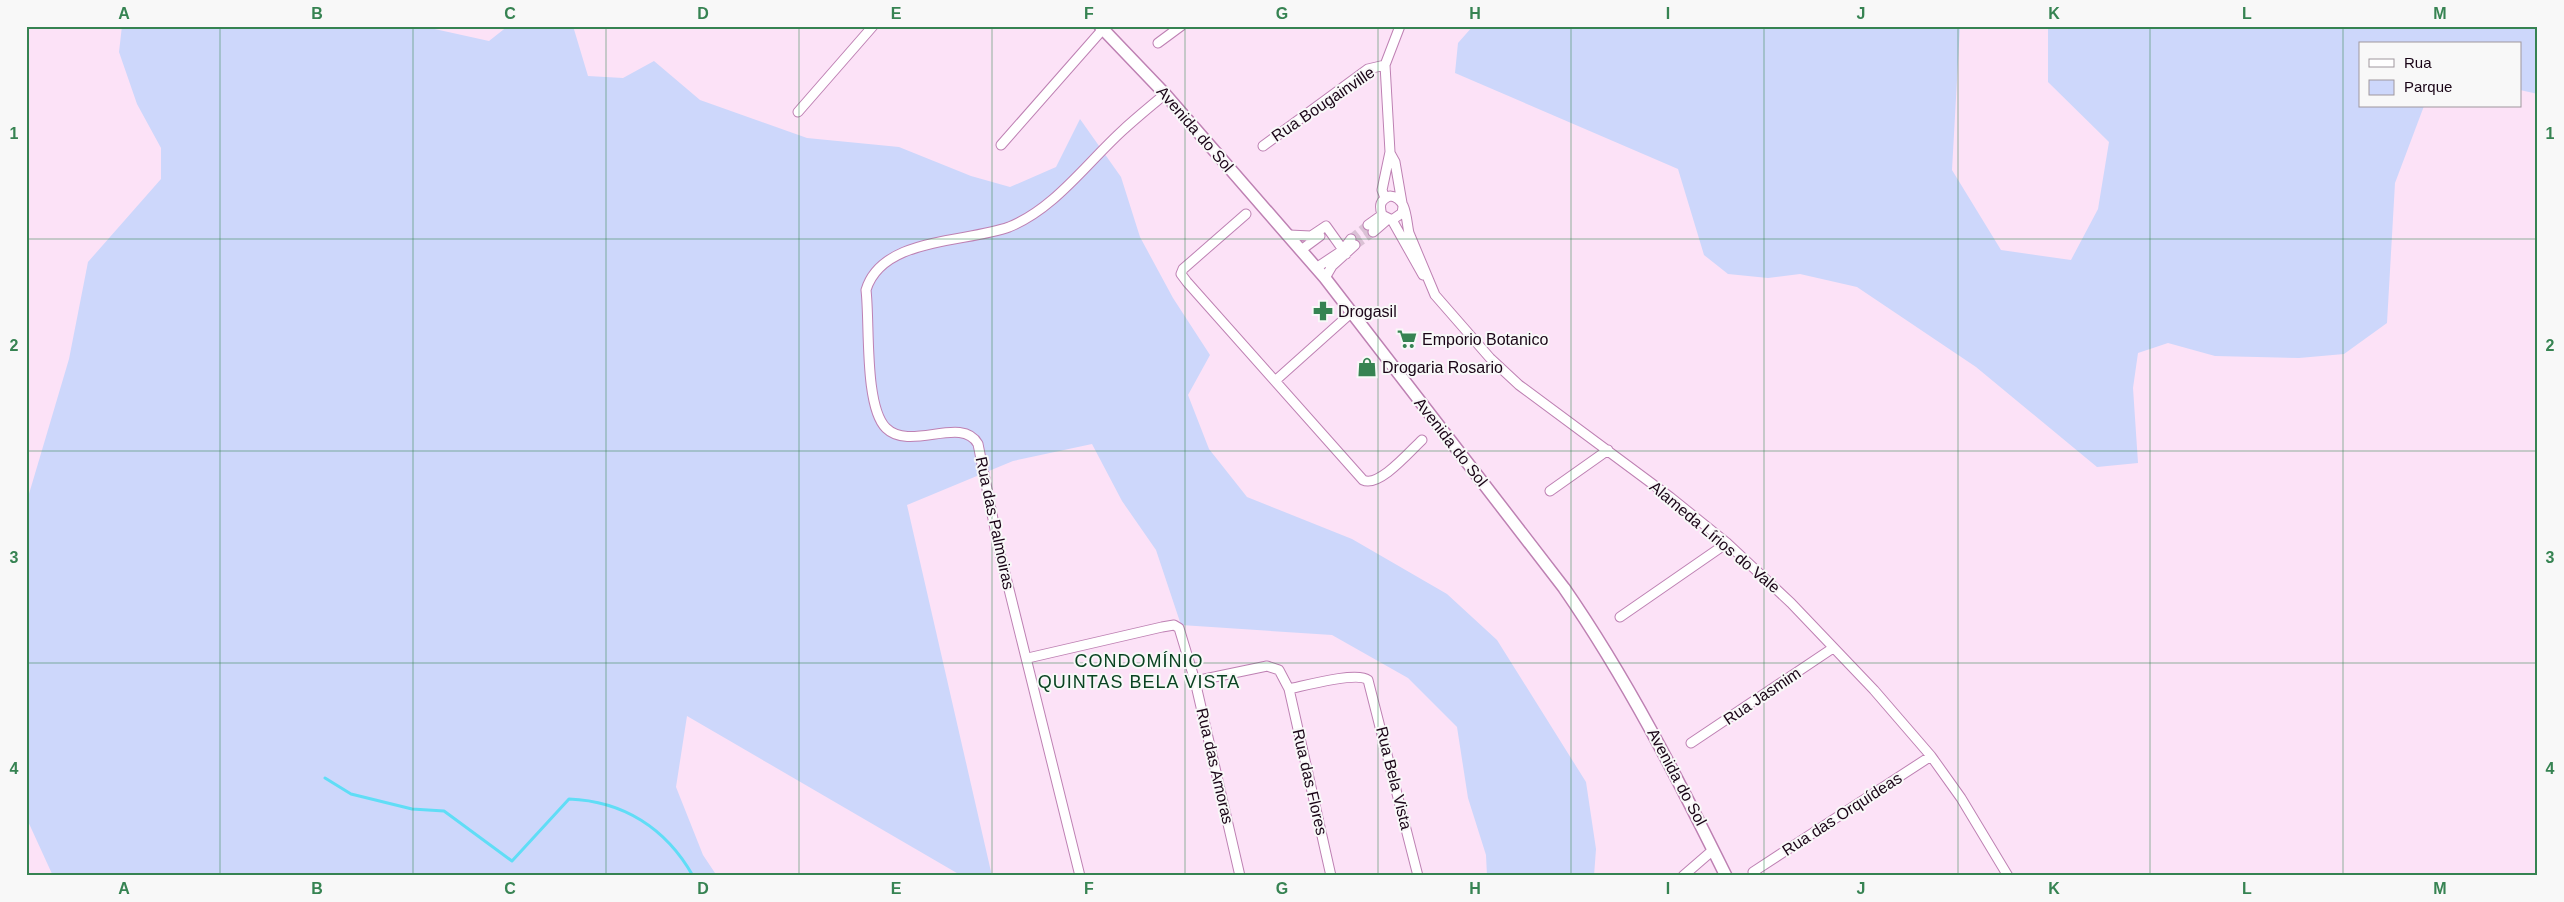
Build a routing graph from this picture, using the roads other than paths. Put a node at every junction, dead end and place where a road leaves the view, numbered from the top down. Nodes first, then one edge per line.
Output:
1 (873, 26) edge
2 (1181, 26) edge
3 (1400, 26) edge
4 (1101, 27) edge
5 (1158, 43) dead end
6 (1385, 66) junction
7 (1165, 94) junction
8 (798, 112) dead end
9 (1001, 145) dead end
10 (1263, 146) dead end
11 (1390, 152) junction
12 (1385, 198) junction
13 (1403, 205) junction
14 (1246, 214) dead end
15 (1387, 218) junction
16 (1327, 228) junction
17 (1370, 228) tunnel mouth
18 (1288, 236) junction
19 (1353, 242) tunnel mouth
20 (1301, 250) junction
21 (1344, 252) junction
22 (1316, 268) junction
23 (1325, 278) junction
24 (1427, 278) junction
25 (1351, 313) junction
26 (1274, 381) junction
27 (1422, 440) dead end
28 (1608, 450) junction
29 (1550, 491) dead end
30 (1727, 543) junction
31 (1620, 617) dead end
32 (1833, 648) junction
33 (1028, 658) junction
34 (1195, 681) junction
35 (1289, 689) junction
36 (1691, 743) dead end
37 (1931, 756) junction
38 (1714, 850) junction
39 (1753, 872) dead end
40 (1080, 876) edge
41 (1240, 876) edge
42 (1331, 876) edge
43 (1418, 876) edge
44 (1684, 876) edge
45 (1726, 876) edge
46 (2008, 876) edge

1 - 8 street
2 - 5 street
3 - 6 street
4 - 7 street, Avenida do Sol
4 - 9 street
6 - 10 street, Rua Bougainville
6 - 11 street
7 - 18 street, Avenida do Sol
7 - 33 street, Rua das Palmoiras
11 - 12 street
11 - 13 street, Alameda Lírios do Vale
12 - 13 street
12 - 15 street
13 - 15 street
13 - 24 street, Alameda Lírios do Vale
14 - 26 street
15 - 17 street
15 - 24 street, Alameda Lírios do Vale
16 - 18 street
16 - 20 street
16 - 21 street
18 - 20 street, Avenida do Sol
19 - 21 street
20 - 22 street, Avenida do Sol
21 - 22 street
21 - 23 street
22 - 23 street, Avenida do Sol
23 - 25 street, Avenida do Sol
24 - 28 street, Alameda Lírios do Vale
25 - 26 street
25 - 38 street, Avenida do Sol
26 - 27 street
28 - 29 street
28 - 30 street, Alameda Lírios do Vale
30 - 31 street
30 - 32 street, Alameda Lírios do Vale
32 - 36 street, Rua Jasmim
32 - 37 street, Alameda Lírios do Vale
33 - 34 street, Rua das Amoras
33 - 40 street, Rua das Palmoiras
34 - 35 street
34 - 41 street, Rua das Amoras
35 - 42 street, Rua das Flores
35 - 43 street, Rua Bela Vista
37 - 39 street, Rua das Orquídeas
37 - 46 street, Alameda Lírios do Vale
38 - 44 street
38 - 45 street, Avenida do Sol

